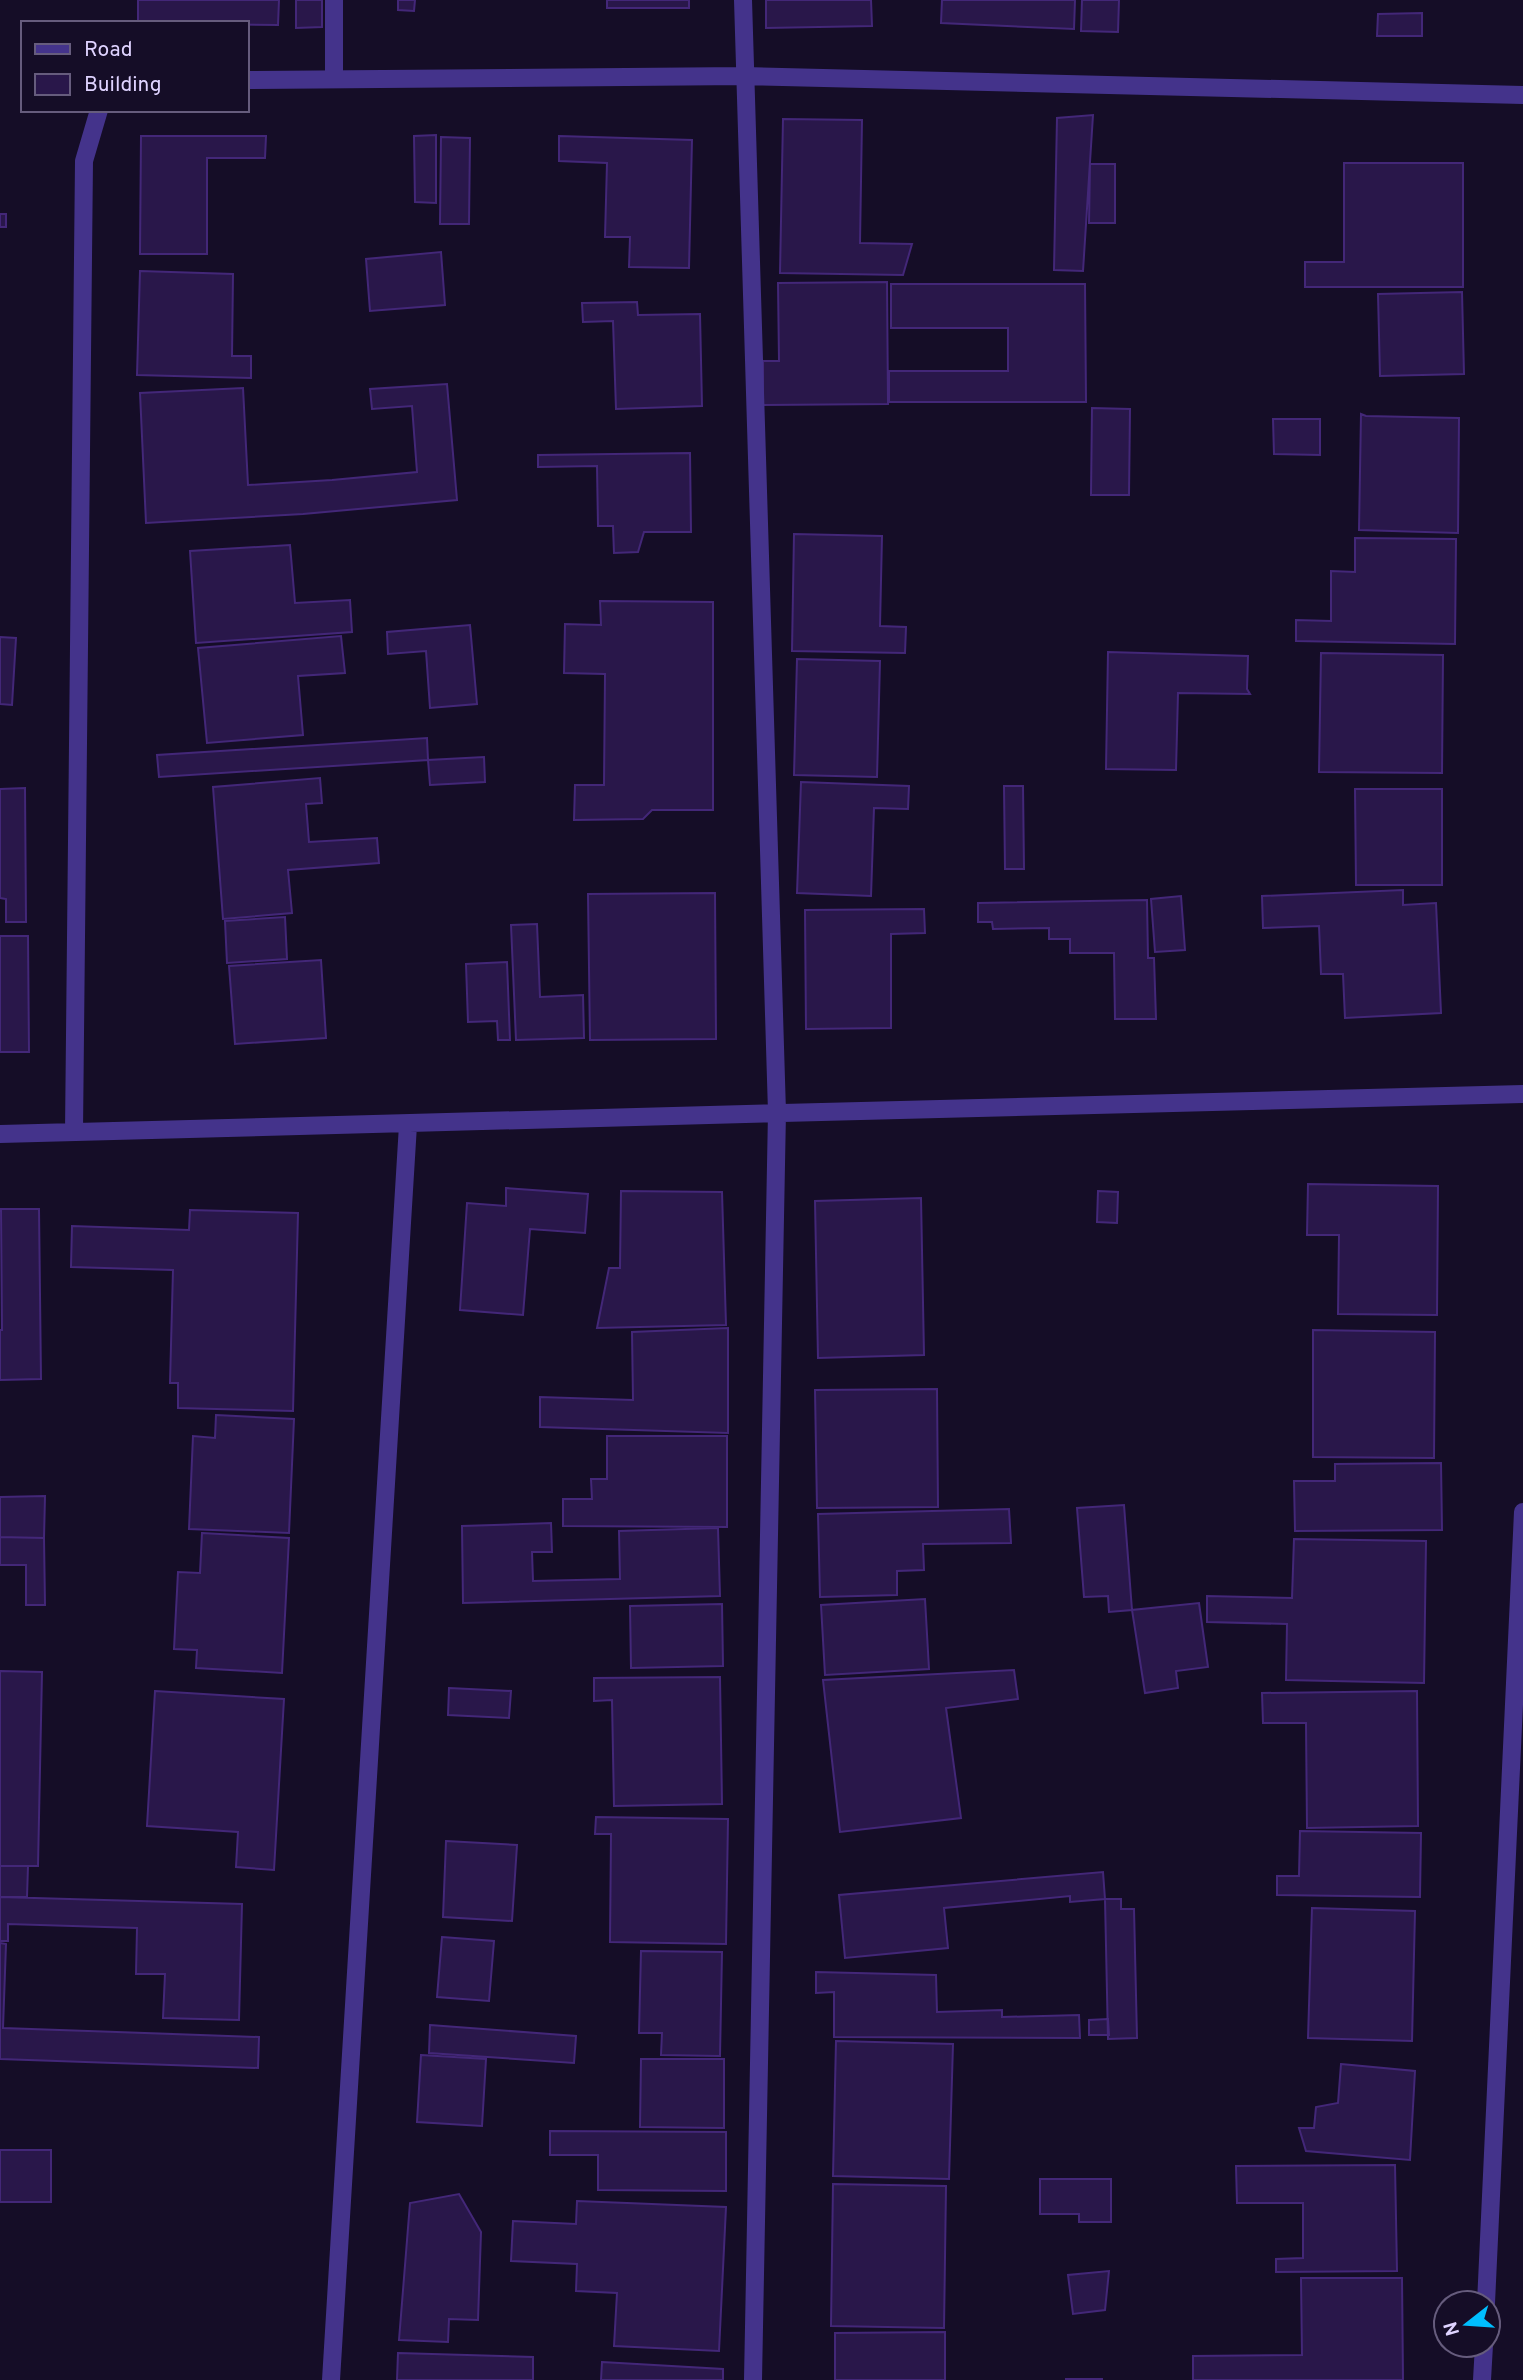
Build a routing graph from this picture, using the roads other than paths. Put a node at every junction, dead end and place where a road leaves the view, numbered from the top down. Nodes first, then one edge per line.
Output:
1 (334, 0) edge
2 (743, 0) edge
3 (744, 76) junction
4 (334, 78) junction
5 (248, 80) edge
6 (1523, 95) edge
7 (98, 112) edge
8 (1523, 1094) edge
9 (777, 1112) junction
10 (408, 1125) junction
11 (74, 1132) junction
12 (0, 1134) edge
13 (1523, 1512) edge
14 (1487, 2289) edge
15 (1483, 2359) edge
16 (331, 2380) edge
17 (753, 2380) edge
18 (1482, 2380) edge

1 - 4 street
2 - 3 street
3 - 4 street
3 - 6 street
3 - 9 street
4 - 5 street
7 - 11 street
8 - 9 street
9 - 10 street
9 - 17 street
10 - 11 street
10 - 16 street
11 - 12 street
13 - 14 street
15 - 18 street

